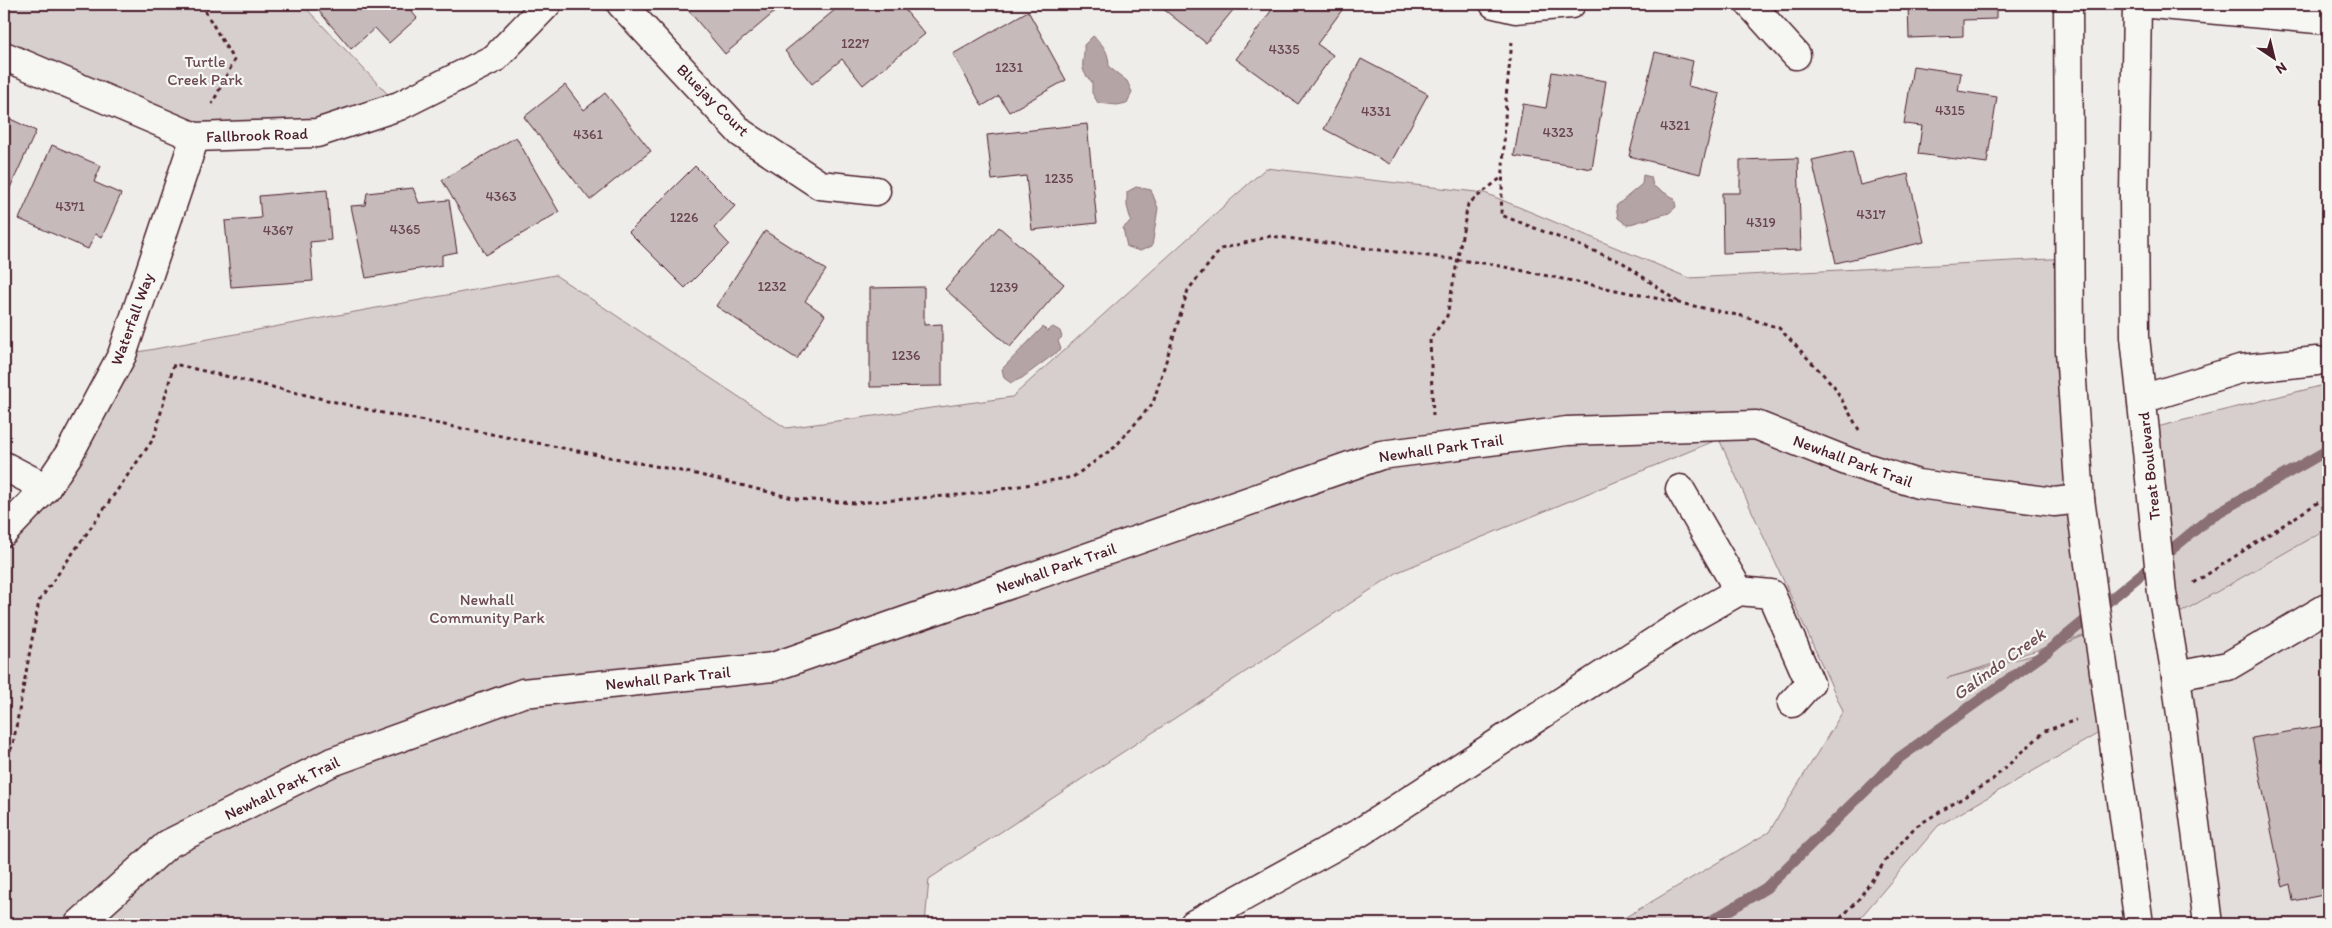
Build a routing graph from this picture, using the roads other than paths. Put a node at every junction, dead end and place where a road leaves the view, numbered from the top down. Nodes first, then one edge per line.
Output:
1 (548, 4) edge
2 (621, 4) edge
3 (1571, 4) edge
4 (1750, 4) edge
5 (2068, 4) edge
6 (2137, 4) edge
7 (2151, 4) edge
8 (1505, 6) edge
9 (2328, 20) edge
10 (1796, 55) dead end
11 (4, 56) edge
12 (194, 137) junction
13 (876, 191) dead end
14 (2317, 362) dead end
15 (2142, 399) junction
16 (4, 466) edge
17 (46, 488) junction
18 (1680, 488) dead end
19 (2080, 499) junction
20 (4, 532) edge
21 (1739, 590) junction
22 (2328, 607) edge
23 (2176, 676) junction
24 (1792, 703) dead end
25 (79, 924) edge
26 (1194, 924) edge
27 (2139, 924) edge
28 (2208, 924) edge

1 - 12 main road, Fallbrook Road
2 - 13 main road, Bluejay Court
3 - 8 main road
4 - 10 main road
5 - 19 main road
6 - 15 main road, Treat Boulevard
7 - 9 main road
11 - 12 main road, Fallbrook Road
12 - 17 main road, Waterfall Way
14 - 15 main road
15 - 23 main road, Treat Boulevard
16 - 17 main road
17 - 20 main road, Waterfall Way
18 - 21 main road
19 - 25 main road, Newhall Park Trail
19 - 27 main road
21 - 24 main road
21 - 26 main road
22 - 23 main road
23 - 28 main road, Treat Boulevard

